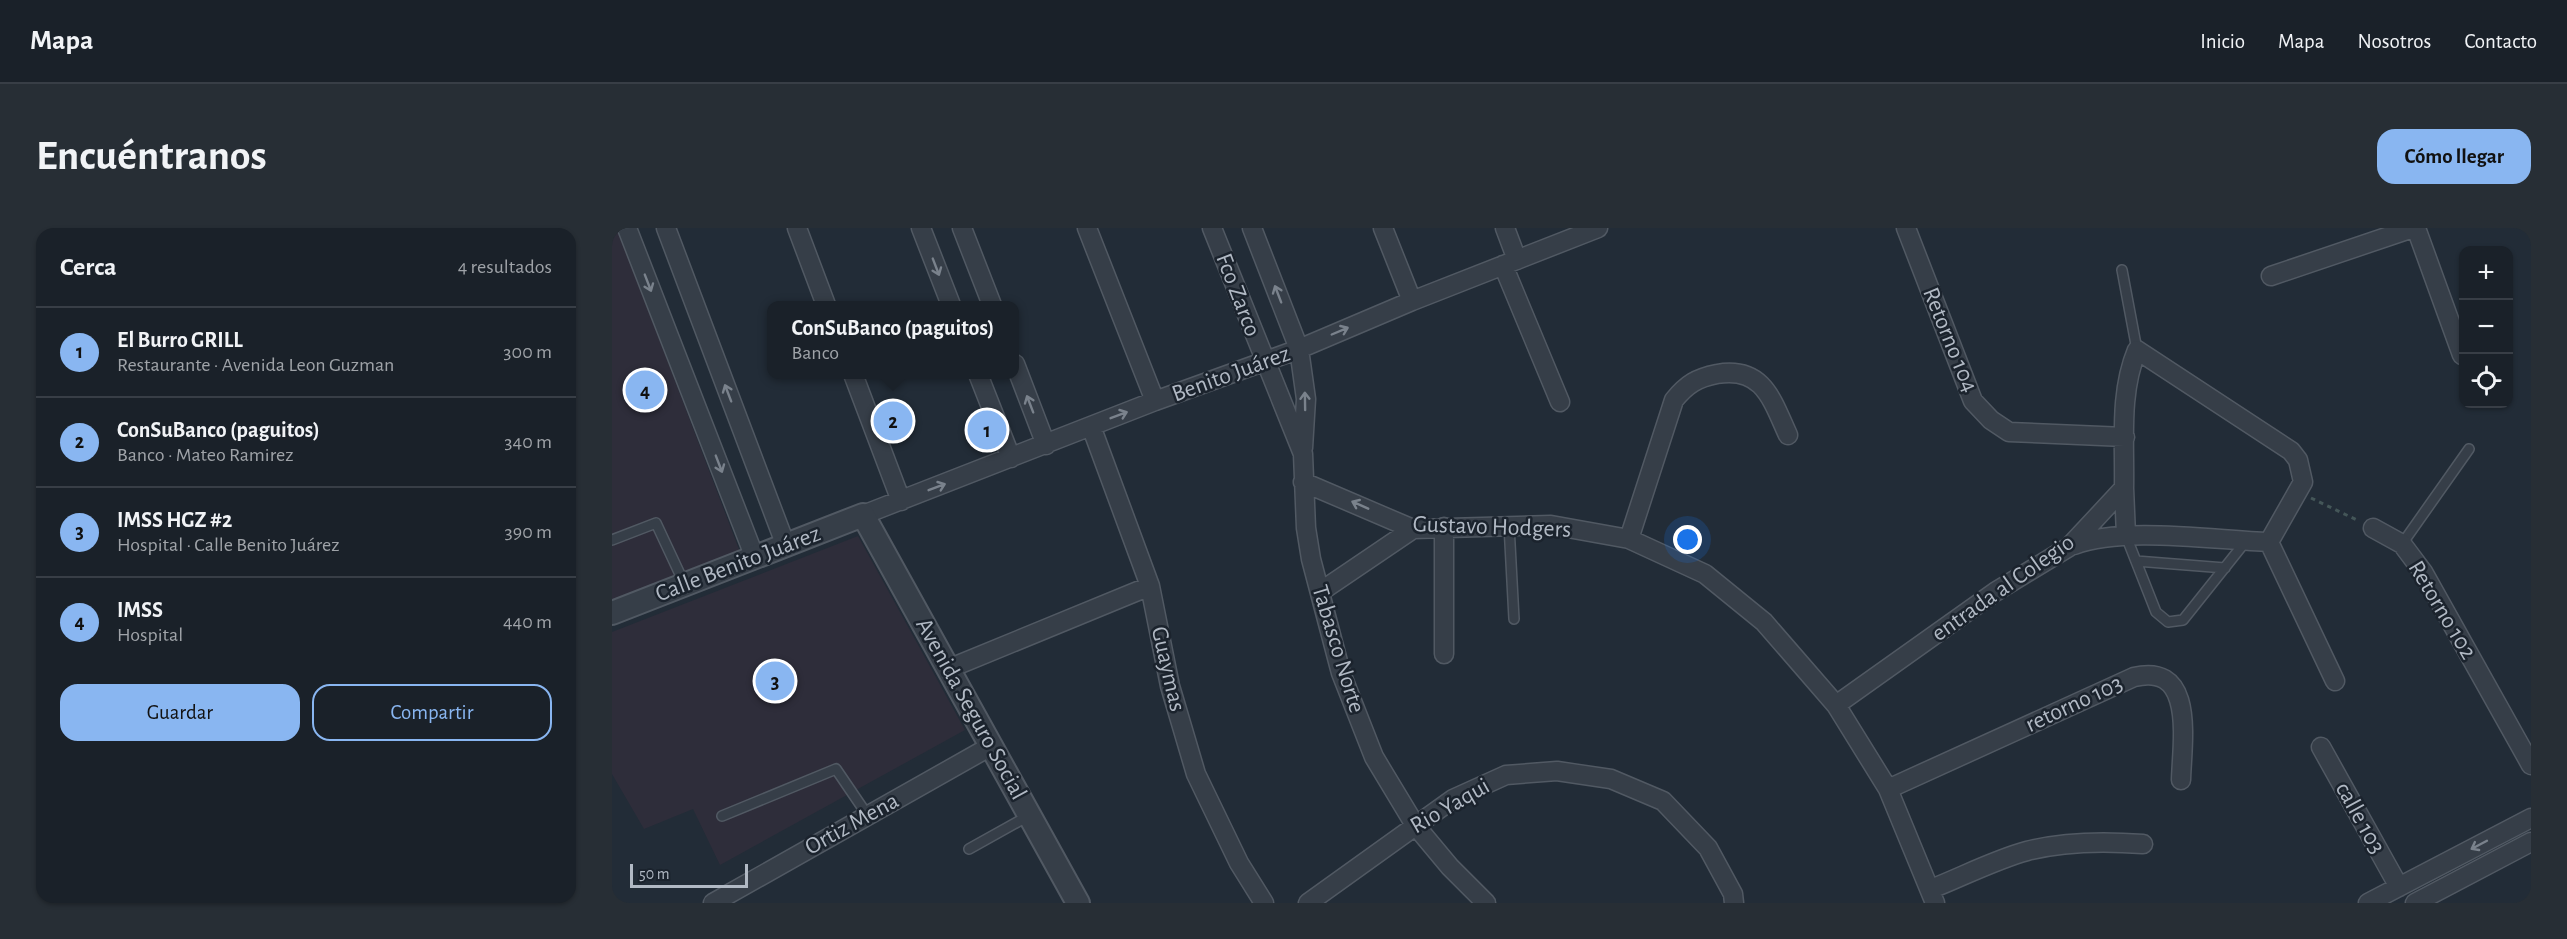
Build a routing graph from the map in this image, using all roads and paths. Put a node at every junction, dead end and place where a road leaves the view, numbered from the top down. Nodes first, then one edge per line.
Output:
1 (627, 228) edge
2 (666, 228) edge
3 (797, 228) edge
4 (921, 228) edge
5 (962, 228) edge
6 (1087, 228) edge
7 (1212, 228) edge
8 (1252, 228) edge
9 (1383, 228) edge
10 (1505, 228) edge
11 (1598, 228) edge
12 (1906, 228) edge
13 (2415, 228) edge
14 (1557, 235) edge
15 (1510, 262) junction
16 (2122, 270) dead end
17 (2271, 276) dead end
18 (824, 301) edge
19 (949, 301) edge
20 (990, 301) edge
21 (1412, 301) junction
22 (1299, 349) junction
23 (2137, 350) junction
24 (2462, 354) edge
25 (1264, 363) junction
26 (1019, 377) edge
27 (855, 379) edge
28 (980, 379) edge
29 (1155, 401) junction
30 (1560, 402) dead end
31 (1091, 426) junction
32 (1788, 435) dead end
33 (2125, 436) junction
34 (1046, 445) junction
35 (2469, 449) dead end
36 (1303, 454) junction
37 (1011, 458) junction
38 (1303, 482) junction
39 (2124, 488) junction
40 (2298, 492) junction
41 (901, 501) junction
42 (863, 515) junction
43 (1509, 525) junction
44 (1444, 527) junction
45 (2373, 528) joint
46 (1413, 529) junction
47 (2126, 535) junction
48 (1629, 539) junction
49 (612, 540) edge
50 (2246, 541) junction
51 (2269, 542) junction
52 (2402, 544) junction
53 (786, 546) junction
54 (2069, 547) junction
55 (755, 558) junction
56 (2136, 561) junction
57 (2225, 568) junction
58 (685, 585) junction
59 (1150, 586) junction
60 (1320, 592) junction
61 (612, 613) edge
62 (1515, 618) dead end
63 (1444, 654) dead end
64 (948, 669) junction
65 (2335, 681) dead end
66 (1836, 705) junction
67 (991, 746) junction
68 (2321, 747) dead end
69 (2531, 765) edge
70 (2181, 780) dead end
71 (1888, 789) junction
72 (722, 816) dead end
73 (868, 816) junction
74 (1030, 816) junction
75 (2531, 818) edge
76 (1415, 825) junction
77 (2531, 842) edge
78 (2143, 844) dead end
79 (969, 849) dead end
80 (2398, 887) junction
81 (1933, 896) edge
82 (2440, 897) edge
83 (1076, 902) edge
84 (713, 903) edge
85 (1264, 903) edge
86 (1308, 903) edge
87 (1486, 903) edge
88 (1734, 903) edge
89 (2368, 903) edge
90 (2415, 903) edge

1 -> 55 street
53 -> 2 street
3 - 18 street
4 -> 19 street
5 - 20 street
6 - 29 street
7 - 25 street, Fco Zarco
22 -> 8 street, Fco Zarco
9 - 21 street
10 - 15 street
11 - 14 street, Benito Juárez
12 - 33 street, Retorno 104
13 - 17 street
13 - 24 street
14 - 15 street, Benito Juárez
15 - 21 street, Benito Juárez
15 - 30 street
16 - 23 lane
22 -> 21 street, Benito Juárez
22 - 25 street, Benito Juárez
36 -> 22 street
23 - 33 street
23 - 40 street
25 - 29 street, Benito Juárez
25 - 36 street, Tabasco Norte
34 -> 26 street
27 - 41 street
28 - 37 street
31 -> 29 street, Benito Juárez
31 - 34 street, Benito Juárez
31 - 59 street, Guaymas
32 - 48 street
33 - 39 street
34 - 37 street, Benito Juárez
35 - 52 lane
36 - 38 street, Tabasco Norte
41 -> 37 street, Benito Juárez
46 -> 38 street, Gustavo Hodgers
38 - 60 street, Tabasco Norte
39 - 47 street
39 - 54 street, entrada al Colegio
40 - 45 path
40 - 51 street
41 - 42 street, Benito Juárez
42 - 53 street, Calle Benito Juárez
42 - 64 street, Avenida Seguro Social
43 - 44 street, Gustavo Hodgers
43 - 48 street, Gustavo Hodgers
43 - 62 lane
44 - 46 street, Gustavo Hodgers
44 - 63 street
45 - 52 street, Retorno 102
46 - 60 street
47 - 50 street
47 - 54 street
47 - 56 lane
48 - 66 street, Gustavo Hodgers
49 - 58 lane
50 - 51 street
50 - 57 lane
51 - 65 street
52 - 69 street, Retorno 102
53 - 55 street, Calle Benito Juárez
54 - 66 street, entrada al Colegio
55 - 58 street, Calle Benito Juárez
56 - 57 lane
56 - 57 lane
58 - 61 street, Calle Benito Juárez
59 - 64 street
59 - 85 street, Guaymas
60 - 76 street, Tabasco Norte
64 - 67 street, Avenida Seguro Social
66 - 71 street, Gustavo Hodgers
67 - 73 street, Ortiz Mena
67 - 74 street, Avenida Seguro Social
68 - 80 street, calle 103
70 - 71 street, retorno 103
71 - 81 street, Gustavo Hodgers
72 - 73 lane
73 - 84 street, Ortiz Mena
74 - 79 lane
74 - 83 street, Avenida Seguro Social
75 -> 80 street
76 - 86 street, Rio Yaqui
76 - 87 street, Tabasco Norte
76 - 88 street, Rio Yaqui
77 - 82 street
78 - 81 street
80 - 89 street
82 - 90 street

